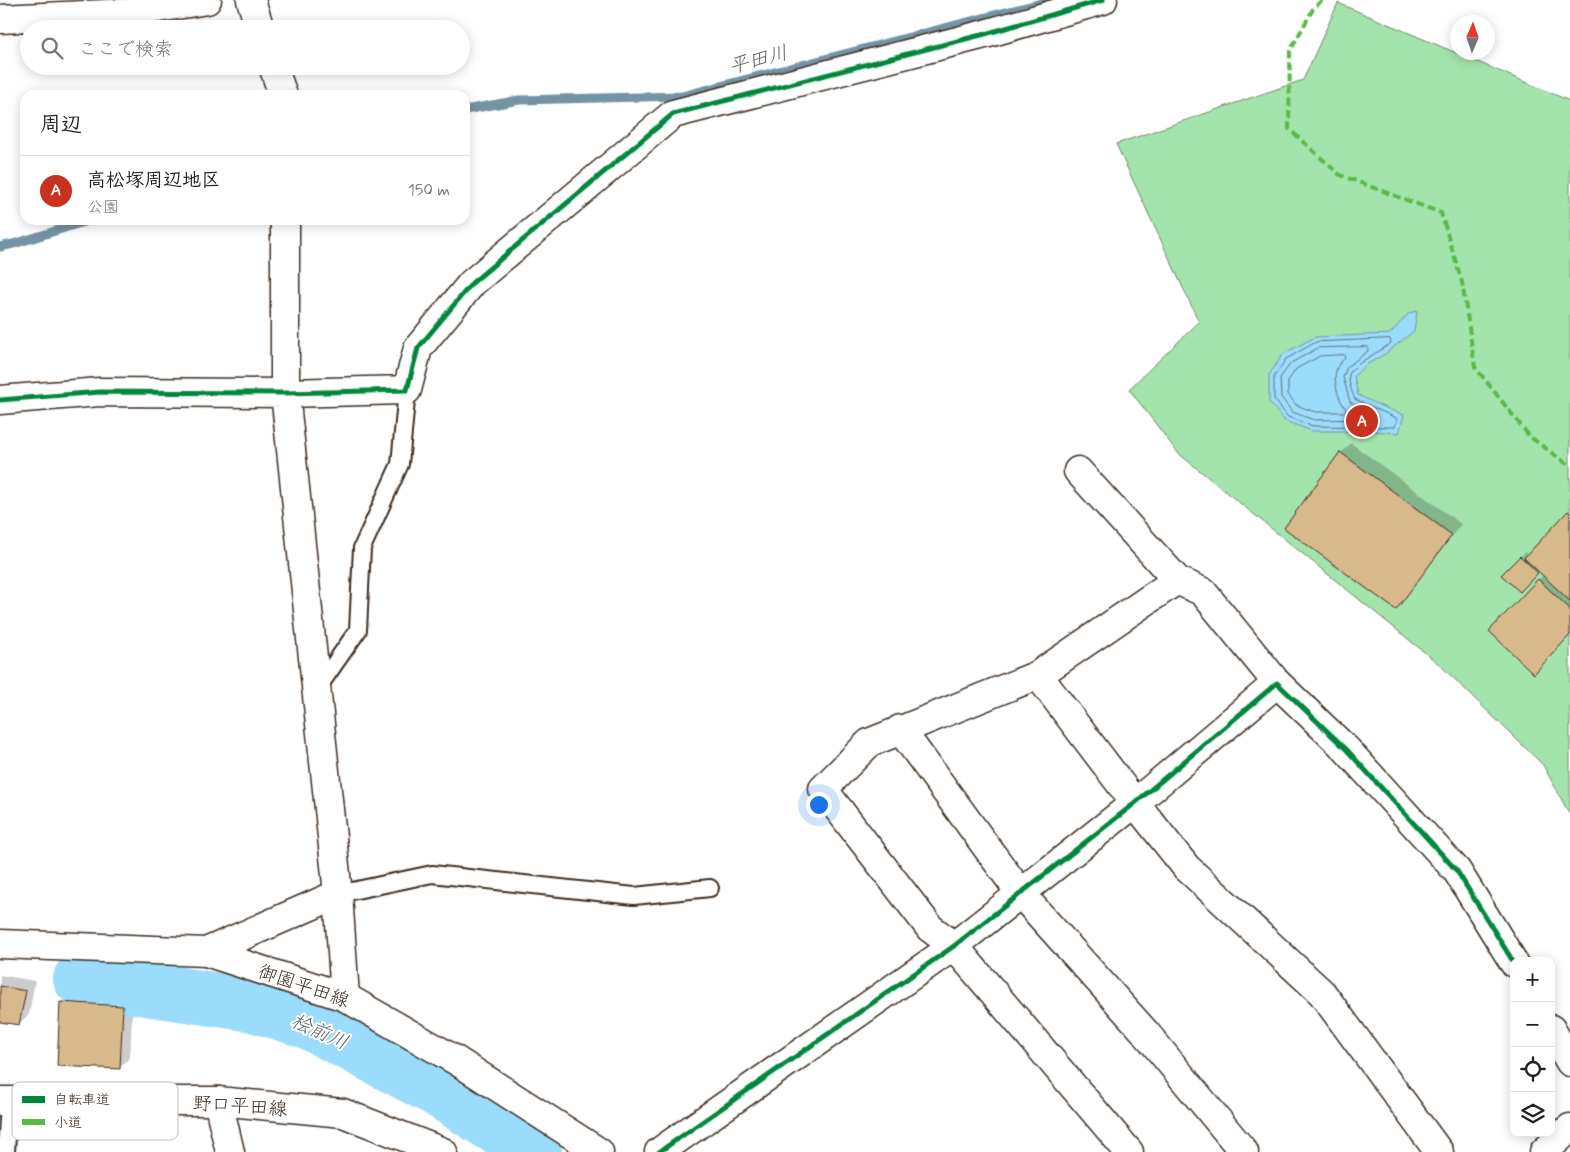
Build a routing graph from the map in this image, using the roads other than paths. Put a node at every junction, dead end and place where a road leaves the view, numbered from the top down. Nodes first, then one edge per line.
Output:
1 (207, 0) edge
2 (251, 0) edge
3 (1103, 0) edge
4 (14, 12) edge
5 (257, 20) edge
6 (276, 75) edge
7 (281, 90) edge
8 (285, 225) edge
9 (407, 390) junction
10 (285, 393) junction
11 (0, 400) edge
12 (1078, 471) dead end
13 (1176, 580) junction
14 (1038, 675) junction
15 (1277, 683) junction
16 (316, 689) junction
17 (900, 729) junction
18 (1135, 803) junction
19 (710, 888) dead end
20 (338, 894) junction
21 (1021, 894) junction
22 (0, 944) edge
23 (954, 946) junction
24 (206, 952) junction
25 (1510, 957) edge
26 (345, 997) junction
27 (1555, 1036) edge
28 (1570, 1062) edge
29 (5, 1101) edge
30 (178, 1101) edge
31 (218, 1101) junction
32 (1570, 1128) edge
33 (6, 1152) edge
34 (230, 1152) edge
35 (443, 1152) edge
36 (599, 1152) edge
37 (659, 1152) edge
38 (1129, 1152) edge
39 (1244, 1152) edge
40 (1439, 1152) edge
41 (1544, 1152) edge

1 - 4 street
2 - 5 street
3 - 9 street
6 - 7 street
8 - 10 street
9 - 10 street
9 - 16 lane
10 - 11 street
10 - 16 street
12 - 13 street
13 - 14 street
13 - 15 street
14 - 17 street
14 - 18 street
15 - 18 street
15 - 25 street
16 - 20 street
17 - 21 street
17 - 23 street
18 - 21 street
18 - 40 street
19 - 20 lane
20 - 24 street
20 - 26 street
21 - 23 street
21 - 39 street
22 - 24 street, 御園平田線
23 - 37 street
23 - 38 street
24 - 26 street, 御園平田線
26 - 36 street, 御園平田線
27 - 28 street
29 - 33 lane
30 - 31 street, 野口平田線
31 - 34 street
31 - 35 street, 野口平田線
32 - 41 street

